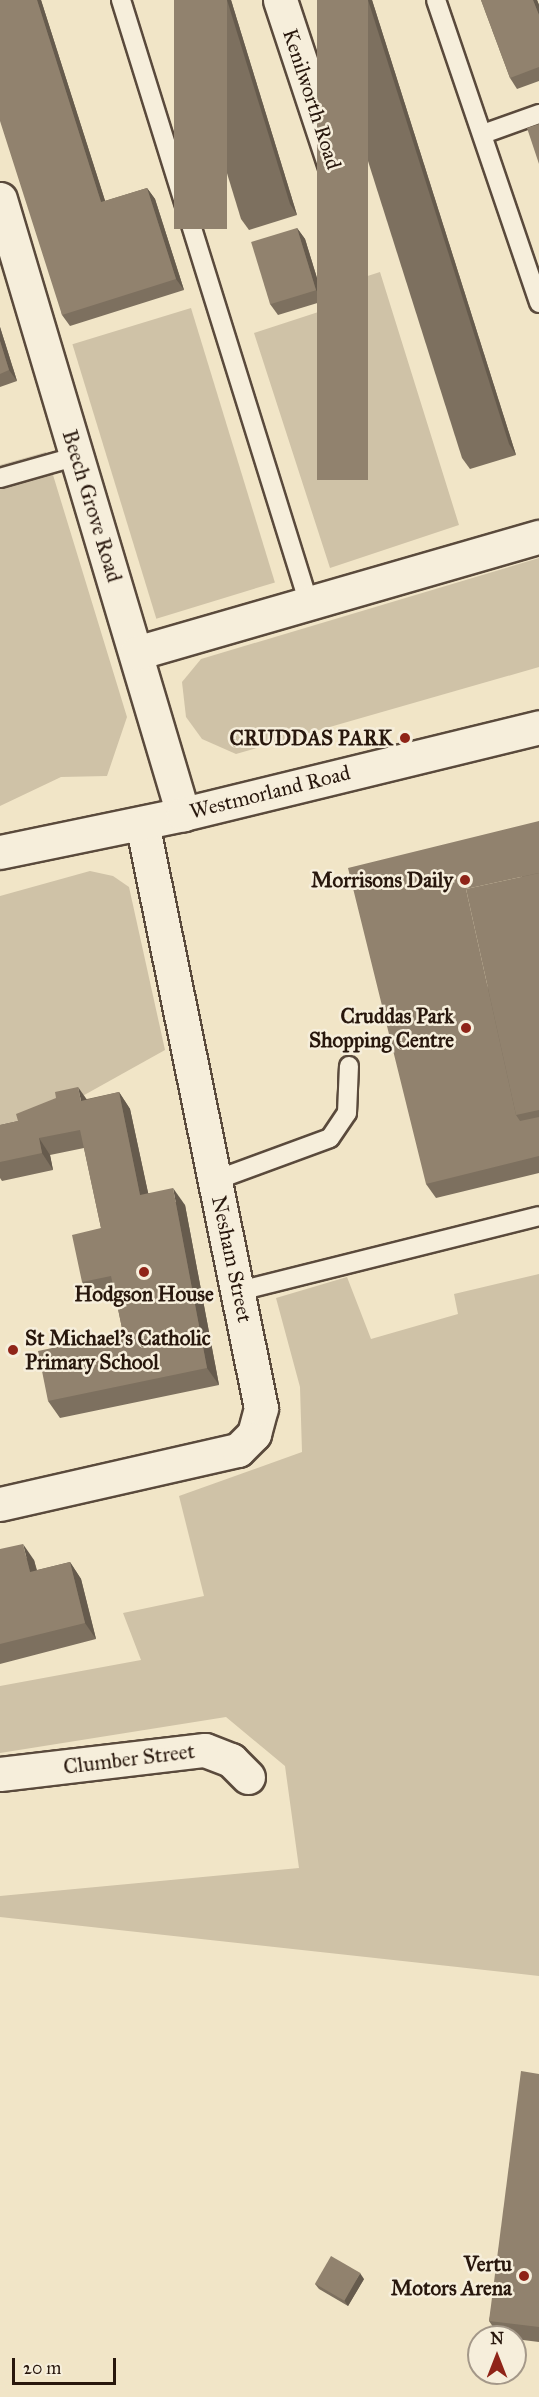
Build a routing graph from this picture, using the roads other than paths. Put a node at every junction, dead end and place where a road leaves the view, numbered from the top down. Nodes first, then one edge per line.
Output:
1 (121, 0) edge
2 (280, 0) edge
3 (436, 0) edge
4 (539, 114) edge
5 (483, 134) junction
6 (345, 197) dead end
7 (0, 199) edge
8 (539, 303) edge
9 (77, 456) junction
10 (0, 478) edge
11 (539, 537) edge
12 (309, 604) junction
13 (136, 653) junction
14 (539, 727) edge
15 (183, 814) junction
16 (141, 823) junction
17 (0, 852) edge
18 (349, 1066) dead end
19 (216, 1180) junction
20 (539, 1216) edge
21 (239, 1291) junction
22 (0, 1504) edge
23 (0, 1774) edge
24 (248, 1777) dead end

1 - 12 lane
2 - 6 street, Kenilworth Road
3 - 5 lane
4 - 5 lane
5 - 8 lane
7 - 9 street, Beech Grove Road
9 - 10 lane
9 - 13 street, Beech Grove Road
11 - 12 street
12 - 13 street
13 - 15 street, Beech Grove Road
14 - 15 street, Westmorland Road
15 - 16 street, Westmorland Road
16 - 17 street, Westmorland Road
16 - 19 street, Nesham Street
18 - 19 lane
19 - 21 street, Nesham Street
20 - 21 lane
21 - 22 street, Nesham Street
23 - 24 street, Clumber Street

